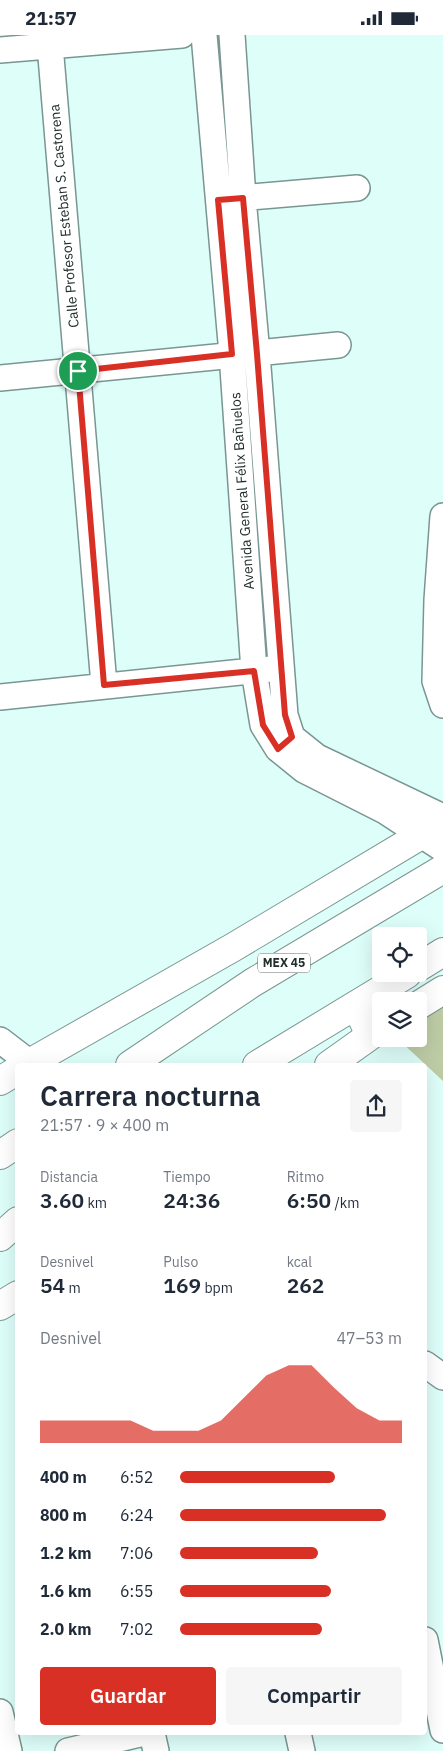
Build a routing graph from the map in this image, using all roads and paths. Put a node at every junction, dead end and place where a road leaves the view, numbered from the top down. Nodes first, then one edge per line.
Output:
1 (182, 35) edge
2 (204, 35) edge
3 (232, 35) edge
4 (50, 45) junction
5 (0, 50) edge
6 (357, 188) dead end
7 (243, 198) junction
8 (218, 200) junction
9 (338, 345) dead end
10 (232, 354) junction
11 (257, 354) junction
12 (78, 371) junction
13 (0, 378) edge
14 (443, 516) edge
15 (440, 598) edge
16 (281, 669) junction
17 (254, 671) junction
18 (104, 685) junction
19 (0, 697) edge
20 (443, 705) edge
21 (285, 743) junction
22 (438, 830) edge
23 (443, 869) edge
24 (443, 952) edge
25 (427, 962) edge
26 (394, 982) edge
27 (443, 990) edge
28 (427, 1000) edge
29 (356, 1005) junction
30 (372, 1027) edge
31 (372, 1035) edge
32 (0, 1040) edge
33 (21, 1063) edge
34 (29, 1063) edge
35 (133, 1063) edge
36 (260, 1063) edge
37 (332, 1063) edge
38 (15, 1072) edge
39 (0, 1081) edge
40 (15, 1132) edge
41 (0, 1139) edge
42 (15, 1145) edge
43 (0, 1155) edge
44 (15, 1212) edge
45 (0, 1220) edge
46 (15, 1224) edge
47 (0, 1237) edge
48 (15, 1297) edge
49 (0, 1306) edge
50 (427, 1365) edge
51 (443, 1377) edge
52 (427, 1646) edge
53 (433, 1665) edge
54 (0, 1712) edge
55 (443, 1730) edge
56 (136, 1735) edge
57 (152, 1735) edge
58 (298, 1735) edge
59 (9, 1751) edge
60 (68, 1751) edge
61 (156, 1751) edge
62 (302, 1751) edge

1 - 4 street
2 - 8 street, Avenida General Félix Bañuelos
3 - 7 street, Avenida General Félix Bañuelos
4 - 5 street
4 - 12 street, Calle Profesor Esteban S. Castorena
6 - 7 street
7 - 8 street
7 - 11 street, Avenida General Félix Bañuelos
8 - 10 street, Avenida General Félix Bañuelos
9 - 11 street
10 - 11 street
10 - 12 street
10 - 17 street, Avenida General Félix Bañuelos
11 - 16 street, Avenida General Félix Bañuelos
12 - 13 street
12 - 18 street, Calle Profesor Esteban S. Castorena
14 - 15 street
15 - 20 street
16 - 17 street
16 - 21 street, Avenida General Félix Bañuelos
17 - 18 street
17 - 21 street, Avenida General Félix Bañuelos
18 - 19 street
21 - 22 street, Avenida General Félix Bañuelos
22 - 34 main road
23 - 35 main road, MEX 45
24 - 25 main road
26 - 29 main road
27 - 28 main road
29 - 30 main road
29 - 36 main road
31 - 37 main road
32 - 33 street
38 - 39 main road
40 - 41 main road
42 - 43 main road
44 - 45 main road
46 - 47 main road
48 - 49 main road
50 - 51 street
52 - 53 street
53 - 55 street
54 - 59 street
56 - 60 street
57 - 61 street
58 - 62 street

